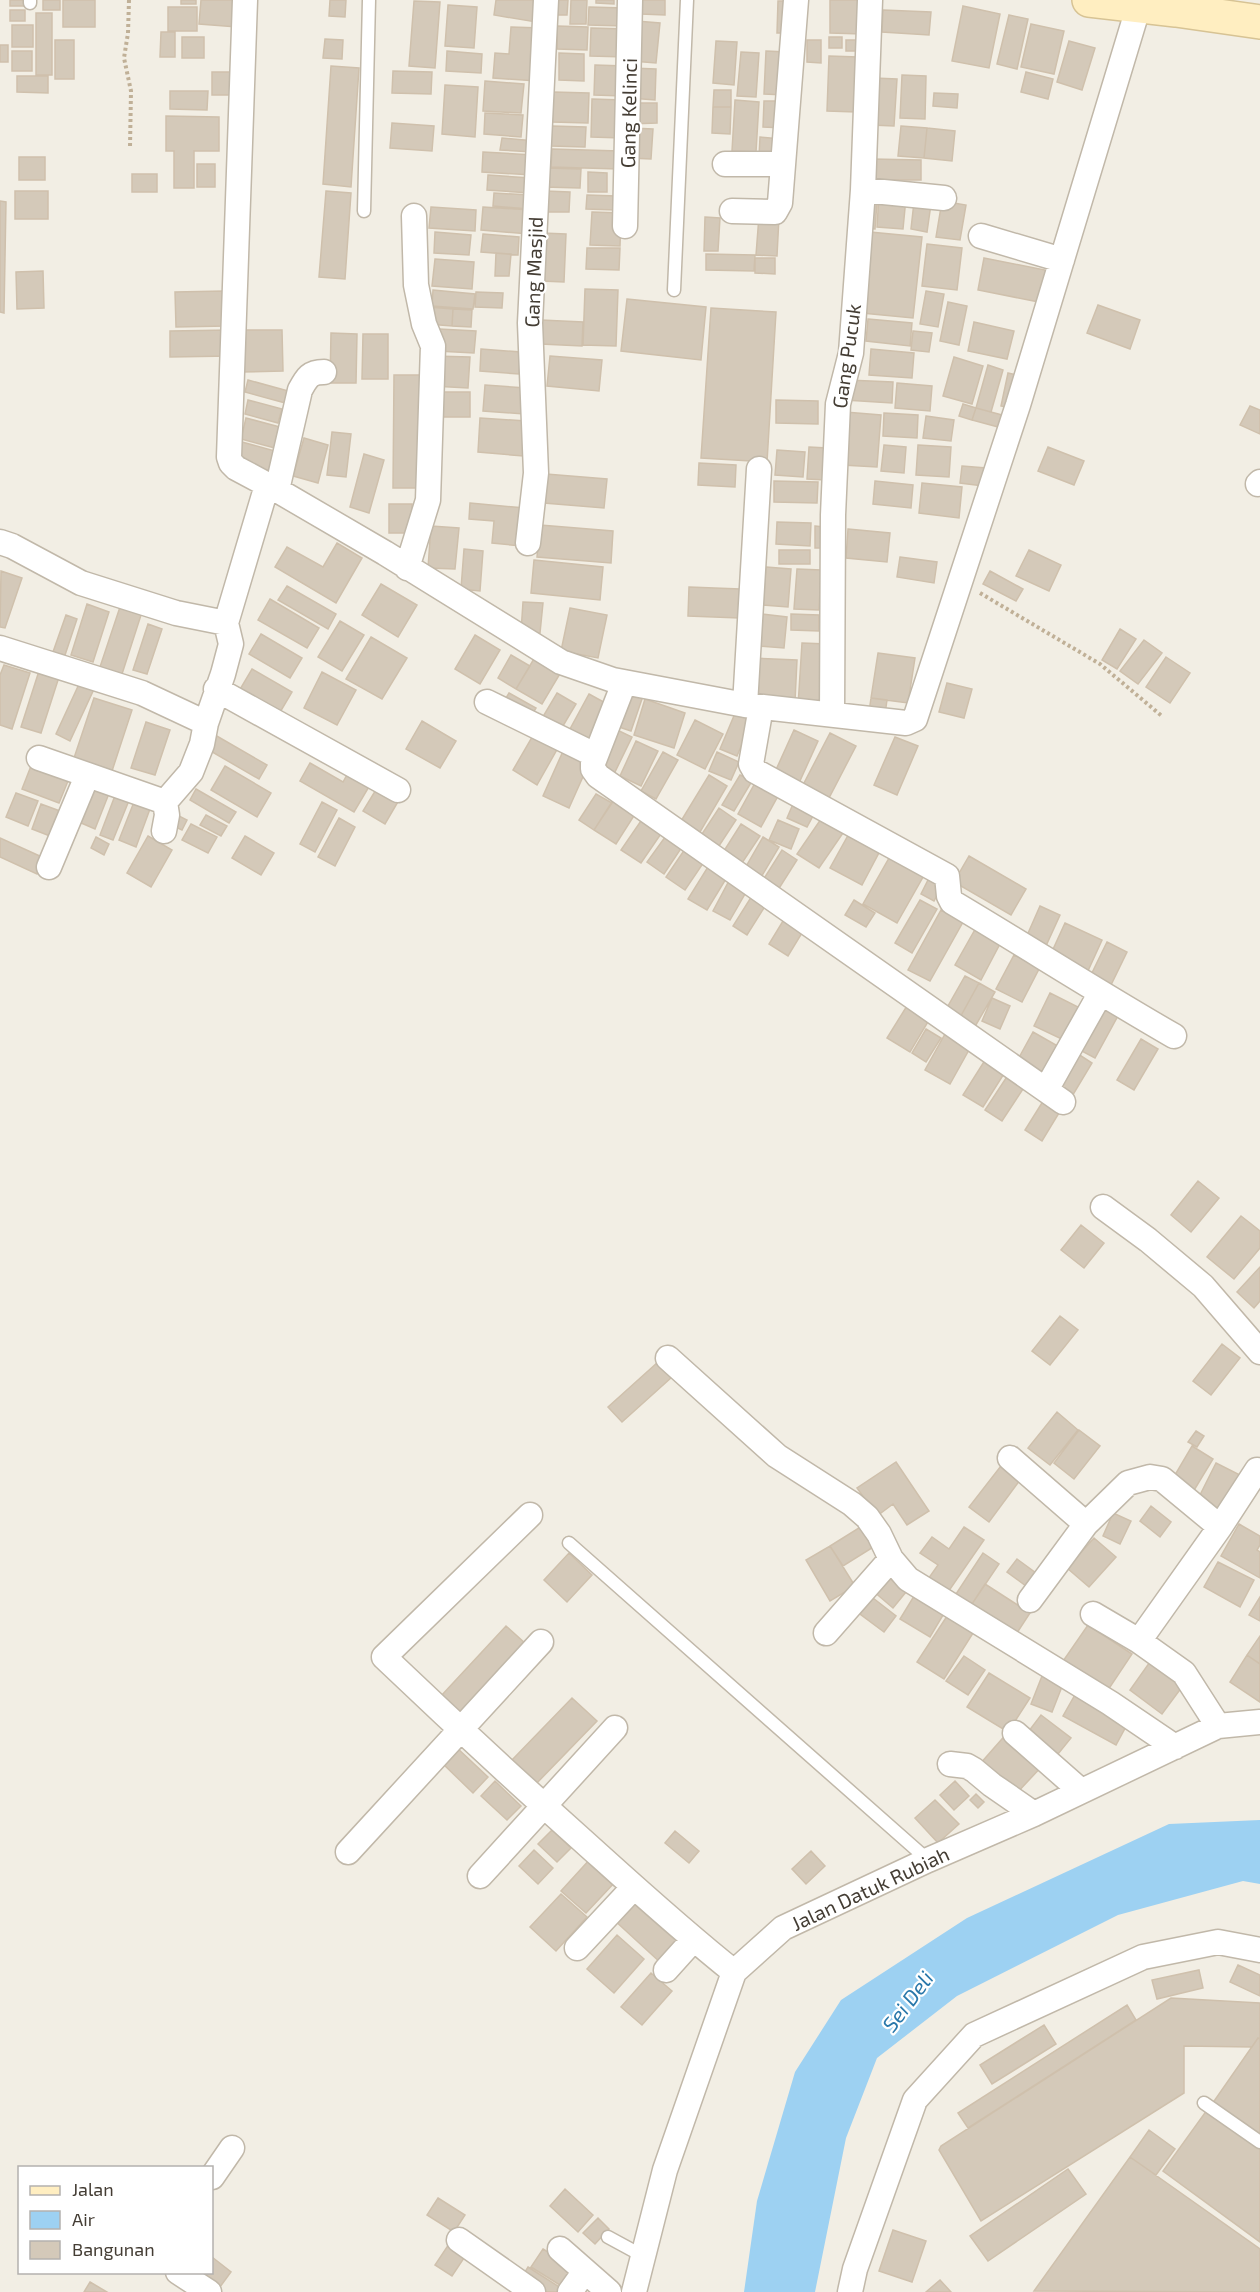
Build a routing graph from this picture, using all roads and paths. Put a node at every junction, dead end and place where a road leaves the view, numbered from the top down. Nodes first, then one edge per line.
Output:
1 (129, 0) edge
2 (245, 0) edge
3 (369, 0) edge
4 (546, 0) edge
5 (630, 0) edge
6 (687, 0) edge
7 (796, 0) edge
8 (870, 0) edge
9 (1089, 0) edge
10 (1139, 5) junction
11 (1177, 5) edge
12 (1260, 22) edge
13 (130, 147) dead end
14 (724, 164) dead end
15 (783, 164) junction
16 (863, 190) junction
17 (944, 198) dead end
18 (364, 211) dead end
19 (732, 211) dead end
20 (414, 216) dead end
21 (625, 226) dead end
22 (981, 236) dead end
23 (1062, 260) junction
24 (674, 290) dead end
25 (324, 372) dead end
26 (759, 469) dead end
27 (272, 487) junction
28 (0, 542) edge
29 (528, 543) dead end
30 (407, 568) junction
31 (959, 581) junction
32 (225, 623) junction
33 (0, 648) edge
34 (624, 683) junction
35 (216, 689) junction
36 (487, 702) dead end
37 (753, 706) junction
38 (832, 713) junction
39 (1163, 717) dead end
40 (206, 723) junction
41 (596, 755) junction
42 (39, 758) dead end
43 (87, 776) junction
44 (398, 790) dead end
45 (165, 802) junction
46 (164, 831) dead end
47 (49, 867) dead end
48 (1100, 994) junction
49 (1174, 1036) dead end
50 (1103, 1207) dead end
51 (1260, 1352) edge
52 (668, 1358) dead end
53 (1010, 1458) dead end
54 (1257, 1470) dead end
55 (530, 1515) dead end
56 (1086, 1524) junction
57 (1220, 1527) junction
58 (569, 1543) dead end
59 (891, 1559) junction
60 (1030, 1600) dead end
61 (1094, 1614) dead end
62 (826, 1633) dead end
63 (1139, 1641) junction
64 (541, 1642) dead end
65 (1260, 1722) edge
66 (1218, 1726) junction
67 (615, 1728) dead end
68 (460, 1730) junction
69 (1015, 1733) dead end
70 (1175, 1747) junction
71 (950, 1764) dead end
72 (1081, 1791) junction
73 (544, 1805) junction
74 (1034, 1814) junction
75 (348, 1852) dead end
76 (928, 1860) junction
77 (480, 1876) dead end
78 (634, 1887) junction
79 (693, 1940) junction
80 (577, 1948) dead end
81 (1260, 1950) edge
82 (666, 1970) dead end
83 (734, 1972) junction
84 (1204, 2103) dead end
85 (1260, 2142) edge
86 (232, 2148) dead end
87 (213, 2176) edge
88 (608, 2237) dead end
89 (459, 2240) dead end
90 (560, 2249) dead end
91 (643, 2256) junction
92 (585, 2271) junction
93 (181, 2274) edge
94 (209, 2292) edge
95 (533, 2292) edge
96 (570, 2292) edge
97 (609, 2292) edge
98 (634, 2292) edge
99 (850, 2292) edge

1 - 13 path
2 - 27 street
3 - 18 lane
4 - 29 street, Gang Masjid
5 - 21 street, Gang Kelinci
6 - 24 lane
7 - 15 street
8 - 16 street, Gang Pucuk
9 - 10 main road
10 - 11 main road
10 - 23 street
11 - 12 main road
14 - 15 street
15 - 19 street
16 - 17 street
16 - 38 street, Gang Pucuk
20 - 30 street
22 - 23 street
23 - 31 street
25 - 27 street
26 - 37 street
27 - 30 street
27 - 32 street
28 - 32 street
30 - 34 street
31 - 38 street
31 - 39 path
32 - 35 street
33 - 40 street
34 - 37 street
34 - 41 street
35 - 40 street
35 - 44 street
36 - 41 street
37 - 38 street
37 - 48 street
40 - 45 street
41 - 48 street
42 - 43 street
43 - 45 street
43 - 47 street
45 - 46 street
48 - 49 street
50 - 51 street
52 - 59 street
53 - 56 street
54 - 57 street
55 - 68 street
56 - 57 street
56 - 60 street
57 - 63 street
58 - 76 lane
59 - 62 street
59 - 70 street
61 - 63 street
63 - 66 street
64 - 68 street
65 - 66 street, Jalan Datuk Rubiah
66 - 70 street, Jalan Datuk Rubiah
67 - 73 street
68 - 73 street
68 - 75 street
69 - 72 street
70 - 72 street, Jalan Datuk Rubiah
71 - 74 street
72 - 74 street, Jalan Datuk Rubiah
73 - 77 street
73 - 78 street
74 - 76 street, Jalan Datuk Rubiah
76 - 83 street, Jalan Datuk Rubiah
78 - 79 street
78 - 80 street
79 - 82 street
79 - 83 street
81 - 99 street
83 - 91 street, Jalan Datuk Rubiah
84 - 85 lane
86 - 87 street
88 - 91 lane
89 - 95 street
90 - 92 street
91 - 98 street, Jalan Datuk Rubiah
92 - 96 street
92 - 97 street
93 - 94 street

